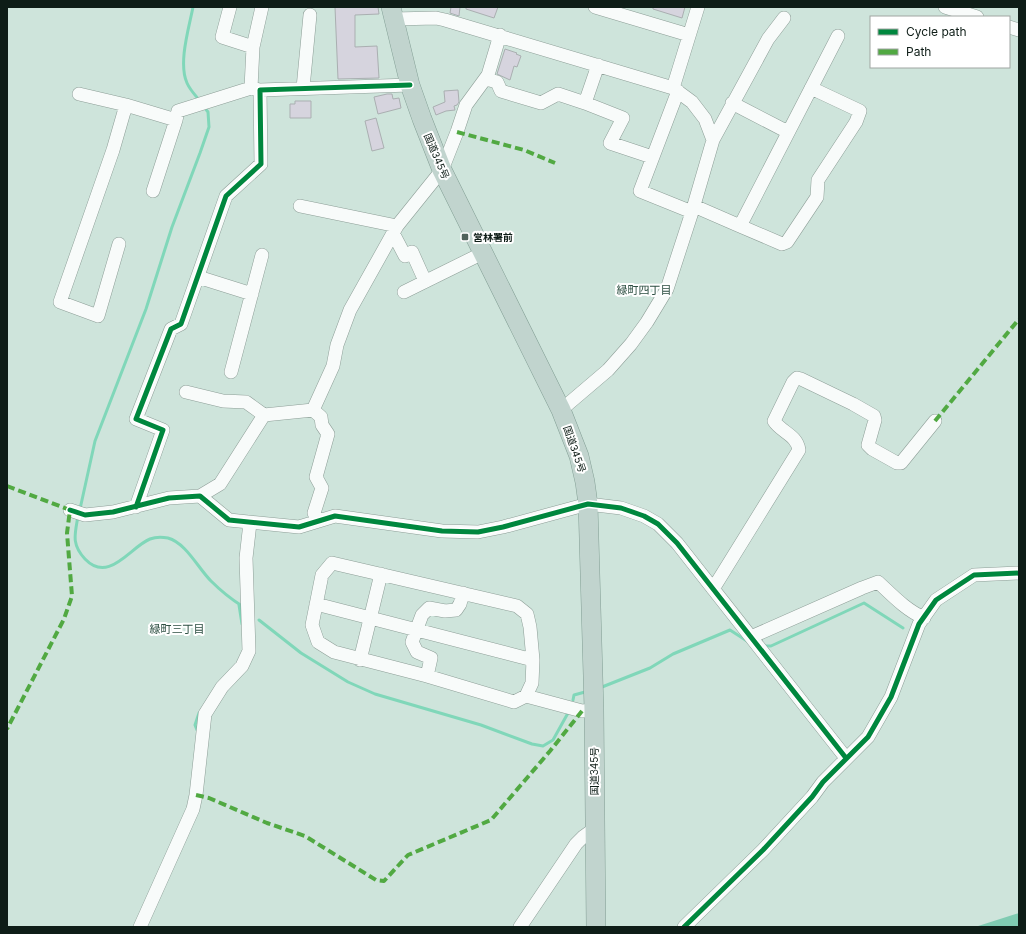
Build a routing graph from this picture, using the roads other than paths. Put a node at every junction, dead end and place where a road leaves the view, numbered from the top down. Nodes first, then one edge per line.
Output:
1 (230, 7) edge
2 (262, 7) edge
3 (595, 7) edge
4 (698, 7) edge
5 (946, 7) edge
6 (393, 13) edge
7 (437, 13) edge
8 (310, 15) dead end
9 (974, 16) edge
10 (784, 18) dead end
11 (500, 35) junction
12 (690, 35) junction
13 (838, 36) dead end
14 (253, 47) junction
15 (598, 65) junction
16 (486, 79) junction
17 (410, 85) junction
18 (303, 88) junction
19 (811, 88) junction
20 (256, 89) junction
21 (676, 90) junction
22 (79, 94) dead end
23 (585, 103) junction
24 (732, 103) junction
25 (126, 105) junction
26 (176, 120) junction
27 (788, 132) junction
28 (713, 140) junction
29 (652, 157) junction
30 (442, 170) junction
31 (153, 191) dead end
32 (300, 206) dead end
33 (693, 209) junction
34 (740, 226) junction
35 (395, 229) junction
36 (120, 244) dead end
37 (483, 253) junction
38 (262, 255) dead end
39 (198, 277) junction
40 (425, 281) junction
41 (404, 292) dead end
42 (252, 294) junction
43 (231, 372) dead end
44 (186, 392) dead end
45 (313, 410) junction
46 (561, 410) junction
47 (264, 415) junction
48 (935, 421) dead end
49 (200, 496) junction
50 (588, 504) junction
51 (136, 506) junction
52 (70, 510) dead end
53 (319, 521) junction
54 (250, 523) junction
55 (1019, 573) edge
56 (381, 574) junction
57 (713, 589) junction
58 (463, 593) junction
59 (316, 604) junction
60 (369, 618) junction
61 (924, 618) junction
62 (416, 630) junction
63 (751, 637) junction
64 (360, 660) junction
65 (533, 660) junction
66 (427, 676) junction
67 (526, 696) junction
68 (594, 710) junction
69 (846, 758) junction
70 (594, 829) junction
71 (140, 927) edge
72 (520, 927) edge
73 (596, 927) edge
74 (684, 927) edge

1 - 14 street
2 - 14 street
3 - 12 street
4 - 12 street
5 - 9 street
6 - 7 street
6 - 17 highway, 国道345号
7 - 11 street
8 - 18 street
10 - 24 street
11 - 15 street
11 - 16 street
12 - 21 street
13 - 19 street
14 - 20 street
15 - 21 street
15 - 23 street
16 - 23 street
16 - 30 street
17 - 18 street
17 - 30 highway, 国道345号
18 - 20 street
19 - 27 street
19 - 34 street
20 - 26 street
20 - 39 street
21 - 28 street
21 - 29 street
22 - 25 street
23 - 29 street
24 - 27 street
24 - 28 street
25 - 26 street
25 - 36 street
26 - 31 street
27 - 34 street
28 - 33 street
29 - 33 street
30 - 35 street
30 - 37 highway, 国道345号
32 - 35 street
33 - 34 street
33 - 46 street
35 - 40 street
35 - 45 street
37 - 40 street
37 - 46 highway, 国道345号
38 - 42 street
39 - 42 street
39 - 51 street
40 - 41 street
42 - 43 street
44 - 47 street
45 - 47 street
45 - 53 street
46 - 50 highway, 国道345号
47 - 49 street
48 - 57 street
49 - 51 street
49 - 54 street
50 - 53 street
50 - 57 street
50 - 68 highway, 国道345号
51 - 52 street
53 - 54 street
54 - 71 street
55 - 61 street
56 - 58 street
56 - 59 street
56 - 60 street
57 - 63 street
58 - 62 street
58 - 65 street
59 - 60 street
59 - 64 street
60 - 62 street
60 - 64 street
61 - 63 street
61 - 69 street
62 - 65 street
62 - 66 street
63 - 69 street
64 - 66 street
65 - 67 street
66 - 67 street
67 - 68 street
68 - 70 highway, 国道345号
69 - 74 street
70 - 72 street
70 - 73 highway, 国道345号

